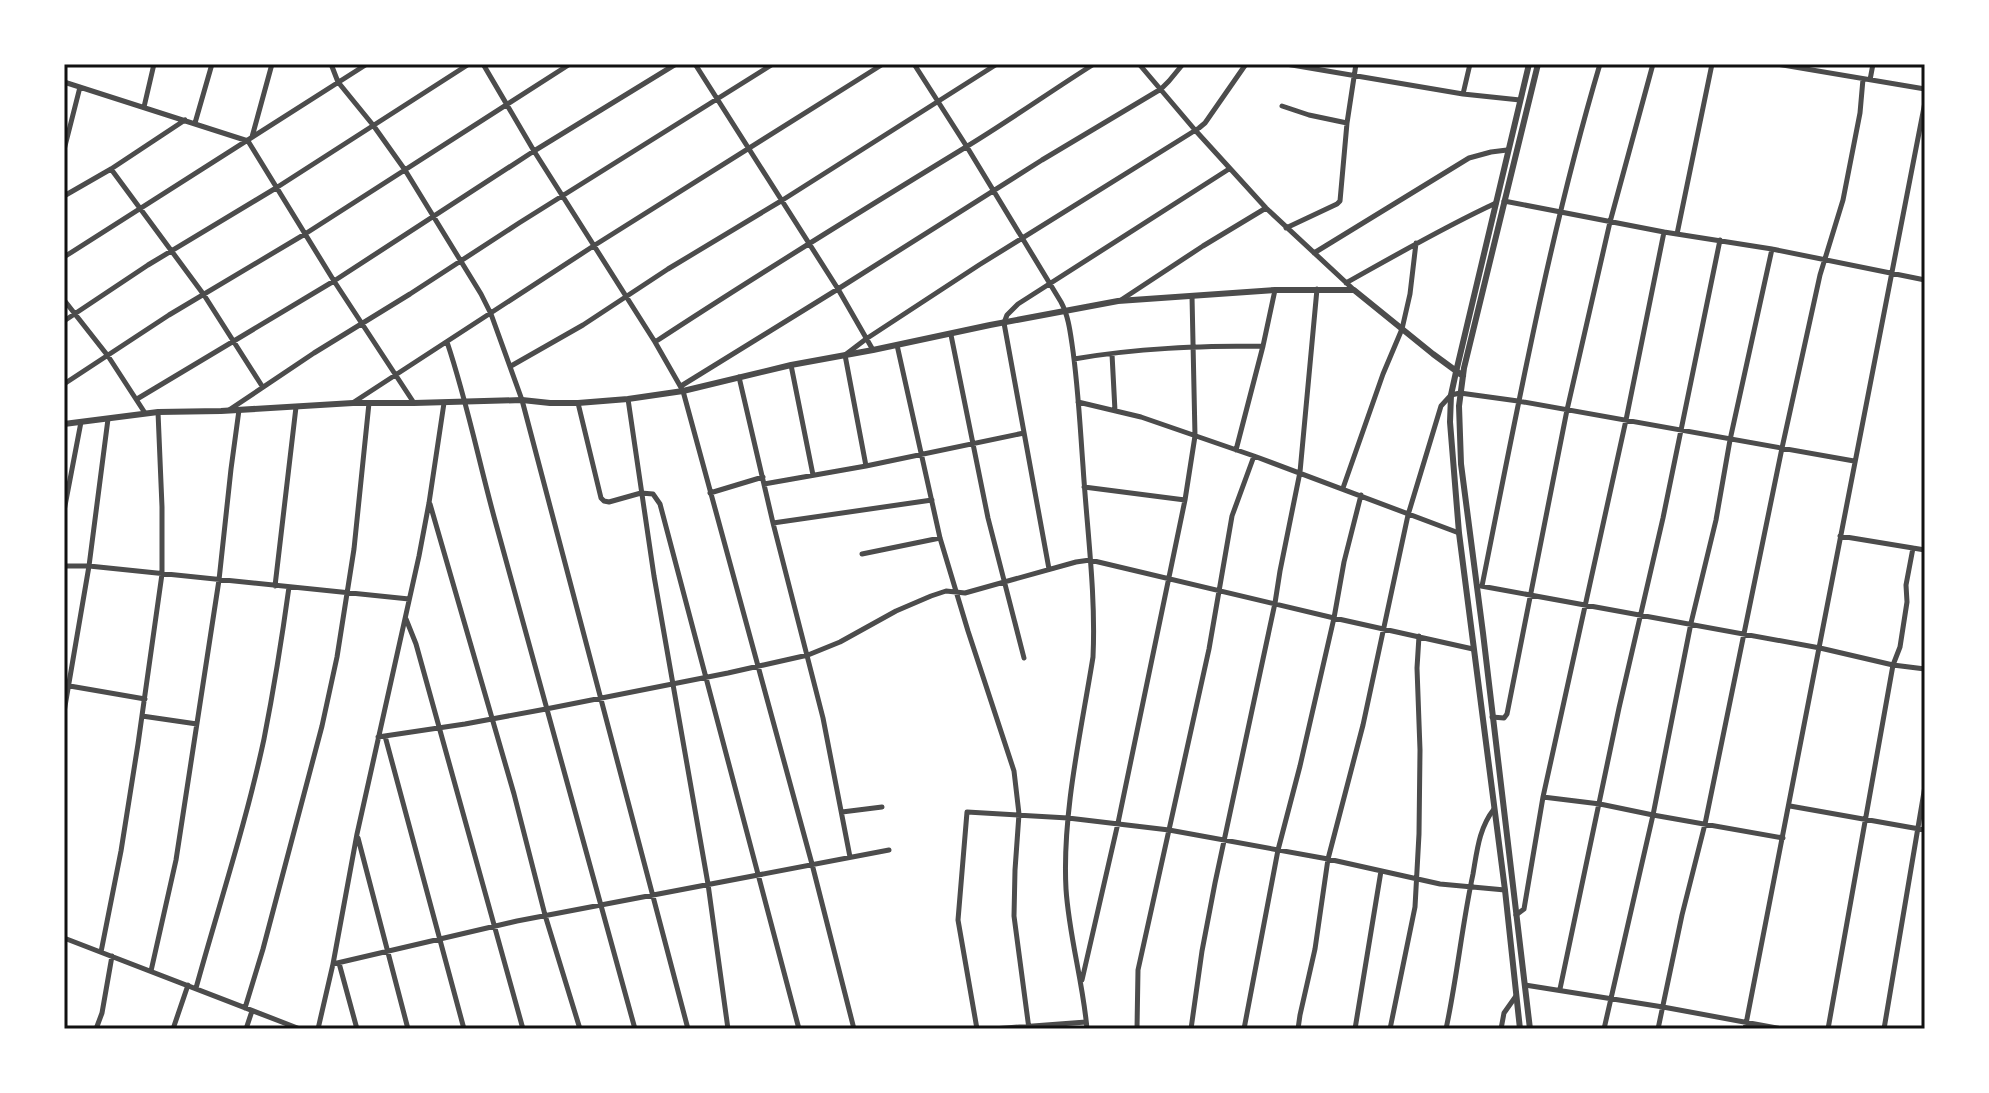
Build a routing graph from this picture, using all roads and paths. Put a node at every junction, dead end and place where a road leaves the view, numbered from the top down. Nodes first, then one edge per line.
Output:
1 (154, 64) edge
2 (212, 64) edge
3 (272, 64) edge
4 (331, 64) edge
5 (367, 64) edge
6 (469, 64) edge
7 (483, 64) edge
8 (570, 64) edge
9 (676, 64) edge
10 (695, 64) edge
11 (773, 64) edge
12 (883, 64) edge
13 (914, 64) edge
14 (997, 64) edge
15 (1094, 64) edge
16 (1139, 64) edge
17 (1183, 64) edge
18 (1246, 64) edge
19 (1286, 64) edge
20 (1356, 64) edge
21 (1470, 64) edge
22 (1529, 64) edge
23 (1538, 64) edge
24 (1600, 64) edge
25 (1653, 64) edge
26 (1712, 64) edge
27 (1776, 64) edge
28 (1820, 64) edge
29 (1873, 64) edge
30 (1819, 72) junction
31 (1354, 76) junction
32 (1867, 80) junction
33 (64, 82) edge
34 (338, 82) junction
35 (80, 87) junction
36 (1161, 89) junction
37 (1925, 89) edge
38 (1463, 94) junction
39 (717, 100) junction
40 (1520, 100) junction
41 (939, 101) junction
42 (1925, 102) edge
43 (508, 104) junction
44 (1282, 106) dead end
45 (144, 107) junction
46 (186, 120) junction
47 (195, 123) junction
48 (1347, 123) junction
49 (373, 125) junction
50 (1195, 130) junction
51 (250, 140) junction
52 (967, 147) junction
53 (749, 149) junction
54 (64, 150) edge
55 (1507, 150) junction
56 (534, 151) junction
57 (111, 169) junction
58 (1229, 169) junction
59 (405, 170) junction
60 (276, 188) junction
61 (993, 191) junction
62 (64, 196) edge
63 (563, 196) junction
64 (781, 201) junction
65 (1504, 201) junction
66 (1496, 203) junction
67 (1266, 208) junction
68 (140, 209) junction
69 (1560, 211) junction
70 (433, 216) junction
71 (1610, 222) junction
72 (1286, 228) junction
73 (1664, 232) junction
74 (305, 234) junction
75 (1677, 234) junction
76 (1022, 239) junction
77 (1720, 240) junction
78 (1416, 243) junction
79 (809, 244) junction
80 (595, 245) junction
81 (1772, 249) junction
82 (173, 252) junction
83 (1314, 253) junction
84 (64, 257) edge
85 (1826, 260) junction
86 (462, 261) junction
87 (1893, 273) junction
88 (1925, 280) edge
89 (334, 281) junction
90 (1050, 283) junction
91 (1346, 283) junction
92 (838, 289) junction
93 (1317, 289) junction
94 (1275, 290) junction
95 (1354, 290) junction
96 (204, 295) junction
97 (627, 296) junction
98 (1192, 296) junction
99 (64, 300) edge
100 (1118, 301) junction
101 (1066, 311) junction
102 (75, 314) junction
103 (491, 314) junction
104 (64, 321) edge
105 (362, 323) junction
106 (1004, 323) junction
107 (1402, 329) junction
108 (951, 335) junction
109 (866, 339) junction
110 (235, 341) junction
111 (447, 342) junction
112 (655, 342) junction
113 (897, 345) junction
114 (1192, 346) junction
115 (1263, 346) junction
116 (873, 350) junction
117 (1112, 354) junction
118 (845, 355) junction
119 (108, 356) junction
120 (1074, 359) junction
121 (791, 365) junction
122 (511, 366) junction
123 (395, 374) junction
124 (1459, 374) junction
125 (739, 377) junction
126 (64, 384) edge
127 (262, 386) junction
128 (682, 388) junction
129 (1460, 393) junction
130 (1451, 395) junction
131 (137, 399) junction
132 (628, 399) junction
133 (522, 400) junction
134 (1518, 401) junction
135 (466, 402) junction
136 (1078, 402) junction
137 (353, 403) junction
138 (369, 403) junction
139 (414, 403) junction
140 (444, 403) junction
141 (578, 403) junction
142 (296, 407) junction
143 (229, 410) junction
144 (239, 410) junction
145 (1567, 410) junction
146 (1115, 411) junction
147 (158, 412) junction
148 (145, 413) junction
149 (108, 419) junction
150 (1626, 420) junction
151 (81, 422) junction
152 (64, 424) edge
153 (1680, 431) junction
154 (1024, 433) junction
155 (1195, 436) junction
156 (1730, 440) junction
157 (972, 445) junction
158 (1782, 448) junction
159 (1236, 450) junction
160 (920, 454) junction
161 (1254, 456) junction
162 (1854, 461) junction
163 (866, 466) junction
164 (1300, 472) junction
165 (813, 475) junction
166 (764, 480) junction
167 (1084, 487) junction
168 (1343, 488) junction
169 (641, 493) junction
170 (710, 493) junction
171 (1361, 495) junction
172 (932, 500) junction
173 (1185, 500) junction
174 (429, 503) junction
175 (64, 511) edge
176 (1408, 515) junction
177 (773, 523) junction
178 (1459, 533) junction
179 (1840, 536) junction
180 (940, 538) junction
181 (1913, 548) junction
182 (1925, 550) edge
183 (862, 554) dead end
184 (1090, 560) junction
185 (64, 566) edge
186 (89, 566) junction
187 (1049, 569) junction
188 (162, 574) junction
189 (1170, 579) junction
190 (219, 580) junction
191 (1004, 583) junction
192 (1479, 585) junction
193 (275, 586) junction
194 (289, 587) junction
195 (1220, 591) junction
196 (348, 593) junction
197 (957, 593) junction
198 (1531, 596) junction
199 (409, 599) junction
200 (1275, 603) junction
201 (1586, 606) junction
202 (1641, 615) junction
203 (405, 618) junction
204 (1334, 618) junction
205 (1691, 623) junction
206 (1383, 630) junction
207 (1745, 634) junction
208 (1419, 636) junction
209 (1820, 648) junction
210 (1473, 649) junction
211 (808, 655) junction
212 (1024, 658) dead end
213 (1893, 665) junction
214 (758, 666) junction
215 (1925, 669) edge
216 (705, 678) junction
217 (673, 683) junction
218 (66, 686) edge
219 (600, 698) junction
220 (145, 699) junction
221 (546, 709) junction
222 (64, 712) edge
223 (142, 716) junction
224 (1492, 717) junction
225 (492, 719) junction
226 (197, 724) junction
227 (439, 728) junction
228 (382, 736) junction
229 (1925, 786) edge
230 (1543, 797) junction
231 (1600, 804) junction
232 (1790, 806) junction
233 (882, 807) dead end
234 (1494, 809) junction
235 (842, 812) junction
236 (1019, 814) junction
237 (1653, 815) junction
238 (1068, 818) junction
239 (1865, 820) junction
240 (1118, 823) junction
241 (1705, 824) junction
242 (1917, 829) junction
243 (1169, 830) junction
244 (1925, 830) edge
245 (357, 834) junction
246 (1783, 838) junction
247 (1225, 841) junction
248 (889, 850) dead end
249 (1278, 850) junction
250 (850, 857) junction
251 (1328, 859) junction
252 (812, 864) junction
253 (1381, 871) junction
254 (759, 874) junction
255 (1417, 878) junction
256 (708, 884) junction
257 (1470, 888) junction
258 (1505, 890) junction
259 (653, 895) junction
260 (600, 906) junction
261 (545, 915) junction
262 (1516, 915) junction
263 (495, 927) junction
264 (64, 938) edge
265 (438, 939) junction
266 (101, 952) junction
267 (389, 952) junction
268 (112, 956) junction
269 (336, 964) junction
270 (151, 971) junction
271 (1082, 981) junction
272 (188, 985) junction
273 (1525, 985) junction
274 (196, 988) junction
275 (1560, 989) junction
276 (1516, 996) junction
277 (1612, 998) junction
278 (1663, 1007) junction
279 (245, 1008) junction
280 (252, 1011) junction
281 (1747, 1022) junction
282 (1086, 1026) edge
283 (1028, 1028) edge
284 (96, 1029) edge
285 (173, 1029) edge
286 (246, 1029) edge
287 (300, 1029) edge
288 (318, 1029) edge
289 (357, 1029) edge
290 (408, 1029) edge
291 (464, 1029) edge
292 (523, 1029) edge
293 (580, 1029) edge
294 (635, 1029) edge
295 (688, 1029) edge
296 (728, 1029) edge
297 (799, 1029) edge
298 (854, 1029) edge
299 (977, 1029) edge
300 (993, 1029) edge
301 (1137, 1029) edge
302 (1191, 1029) edge
303 (1244, 1029) edge
304 (1298, 1029) edge
305 (1355, 1029) edge
306 (1390, 1029) edge
307 (1446, 1029) edge
308 (1501, 1029) edge
309 (1520, 1029) edge
310 (1530, 1029) edge
311 (1604, 1029) edge
312 (1658, 1029) edge
313 (1745, 1029) edge
314 (1782, 1029) edge
315 (1828, 1029) edge
316 (1884, 1029) edge

1 - 45 street
2 - 47 street
3 - 51 street
4 - 34 street
5 - 34 street
6 - 49 street
7 - 43 street
8 - 43 street
9 - 56 street
10 - 39 street
11 - 39 street
12 - 53 street
13 - 41 street
14 - 41 street
15 - 52 street
16 - 36 street
17 - 36 street
18 - 50 street
19 - 31 street
20 - 31 street
21 - 38 street
22 - 40 street
23 - 65 street
24 - 69 street
25 - 71 street
26 - 75 street
27 - 30 street
28 - 30 street
29 - 32 street
30 - 32 street
31 - 38 street
31 - 48 street
32 - 37 street
32 - 85 street
33 - 35 street
34 - 49 street
34 - 51 street
35 - 45 street
35 - 54 street
36 - 50 street
36 - 61 street
38 - 40 street
39 - 53 street
39 - 63 street
40 - 55 street
41 - 52 street
41 - 64 street
42 - 87 street
43 - 56 street
43 - 59 street
44 - 48 street
45 - 46 street
46 - 47 street
46 - 57 street
47 - 51 street
48 - 72 street
49 - 59 street
49 - 60 street
50 - 58 street
50 - 76 street
51 - 60 street
51 - 68 street
52 - 61 street
52 - 79 street
53 - 64 street
53 - 80 street
55 - 66 street
55 - 83 street
56 - 63 street
56 - 70 street
57 - 62 street
57 - 68 street
58 - 67 street
58 - 90 street
59 - 70 street
59 - 74 street
60 - 74 street
60 - 82 street
61 - 76 street
61 - 92 street
63 - 80 street
63 - 86 street
64 - 79 street
64 - 97 street
65 - 69 street
65 - 124 street
66 - 78 street
66 - 124 street
67 - 72 street
67 - 100 street
68 - 82 street
68 - 84 street
69 - 71 street
69 - 134 street
70 - 86 street
70 - 89 street
71 - 73 street
71 - 145 street
72 - 83 street
73 - 75 street
73 - 150 street
74 - 89 street
74 - 96 street
75 - 77 street
76 - 90 street
76 - 109 street
77 - 81 street
77 - 153 street
78 - 91 street
78 - 107 street
79 - 92 street
79 - 112 street
80 - 97 street
80 - 103 street
81 - 85 street
81 - 156 street
82 - 96 street
82 - 102 street
83 - 91 street
85 - 87 street
85 - 158 street
86 - 103 street
86 - 105 street
87 - 88 street
87 - 162 street
89 - 105 street
89 - 110 street
90 - 101 street
90 - 106 street
91 - 95 street
92 - 109 street
92 - 128 street
93 - 94 street
93 - 95 street
93 - 164 street
94 - 98 street
94 - 115 street
95 - 107 street
96 - 110 street
96 - 119 street
97 - 112 street
97 - 122 street
98 - 100 street
98 - 114 street
99 - 102 street
100 - 101 street
101 - 106 street
101 - 120 street
102 - 104 street
102 - 119 street
103 - 111 street
103 - 122 street
105 - 123 street
105 - 127 street
106 - 108 street
106 - 154 street
107 - 124 street
107 - 168 street
108 - 113 street
108 - 157 street
109 - 116 street
109 - 118 street
110 - 127 street
110 - 131 street
111 - 123 street
111 - 135 street
112 - 128 street
113 - 116 street
113 - 160 street
114 - 115 street
114 - 117 street
114 - 155 street
115 - 159 street
116 - 118 street
117 - 120 street
117 - 146 street
118 - 121 street
118 - 163 street
119 - 126 street
119 - 131 street
120 - 136 street
121 - 125 street
121 - 165 street
122 - 133 street
123 - 137 street
123 - 139 street
124 - 129 street
124 - 130 street
125 - 128 street
125 - 166 street
127 - 143 street
128 - 132 street
128 - 170 street
129 - 130 street
129 - 134 street
129 - 192 street
130 - 176 street
130 - 178 street
131 - 148 street
132 - 141 street
132 - 169 street
133 - 135 street
133 - 141 street
133 - 219 street
134 - 145 street
134 - 192 street
135 - 140 street
135 - 221 street
136 - 146 street
136 - 167 street
137 - 138 street
137 - 142 street
138 - 139 street
138 - 196 street
139 - 140 street
140 - 174 street
141 - 169 street
142 - 144 street
142 - 193 street
143 - 144 street
143 - 147 street
144 - 190 street
145 - 150 street
145 - 198 street
146 - 155 street
147 - 148 street
147 - 188 street
148 - 149 street
149 - 151 street
149 - 186 street
150 - 153 street
150 - 201 street
151 - 152 street
151 - 175 street
153 - 156 street
153 - 202 street
154 - 157 street
154 - 187 street
155 - 159 street
155 - 173 street
156 - 158 street
156 - 205 street
157 - 160 street
157 - 191 street
158 - 162 street
158 - 207 street
159 - 161 street
160 - 163 street
160 - 172 street
161 - 164 street
161 - 195 street
162 - 179 street
163 - 165 street
164 - 168 street
164 - 200 street
165 - 166 street
166 - 170 street
166 - 177 street
167 - 173 street
167 - 184 street
168 - 171 street
169 - 216 street
169 - 217 street
170 - 214 street
171 - 176 street
171 - 204 street
172 - 177 street
172 - 180 street
173 - 189 street
174 - 199 street
174 - 225 street
176 - 178 street
176 - 206 street
177 - 211 street
178 - 210 street
179 - 181 street
179 - 209 street
180 - 183 street
180 - 197 street
181 - 182 street
181 - 213 street
184 - 187 street
184 - 189 street
184 - 238 street
185 - 186 street
186 - 188 street
186 - 218 street
187 - 191 street
188 - 190 street
188 - 220 street
189 - 195 street
189 - 240 street
190 - 193 street
190 - 226 street
191 - 197 street
191 - 212 street
192 - 198 street
192 - 224 street
193 - 194 street
194 - 196 street
194 - 274 street
195 - 200 street
195 - 243 street
196 - 199 street
196 - 279 street
197 - 211 street
197 - 236 street
198 - 201 street
198 - 224 street
199 - 203 street
200 - 204 street
200 - 247 street
201 - 202 street
201 - 230 street
202 - 205 street
202 - 231 street
203 - 227 street
203 - 228 street
204 - 206 street
204 - 249 street
205 - 207 street
205 - 237 street
206 - 208 street
206 - 251 street
207 - 209 street
207 - 241 street
208 - 210 street
208 - 255 street
209 - 213 street
209 - 232 street
210 - 234 street
211 - 214 street
211 - 235 street
213 - 215 street
213 - 239 street
214 - 216 street
214 - 252 street
216 - 217 street
216 - 254 street
217 - 219 street
217 - 256 street
218 - 220 street
218 - 222 street
219 - 221 street
219 - 259 street
220 - 223 street
221 - 225 street
221 - 260 street
223 - 226 street
223 - 266 street
224 - 262 street
225 - 227 street
225 - 261 street
226 - 270 street
227 - 228 street
227 - 263 street
228 - 245 street
228 - 265 street
229 - 242 street
230 - 231 street
230 - 262 street
231 - 237 street
231 - 275 street
232 - 239 street
232 - 246 street
233 - 235 street
234 - 257 street
234 - 258 street
235 - 250 street
236 - 238 street
236 - 283 street
236 - 299 street
237 - 241 street
237 - 277 street
238 - 240 street
238 - 271 street
239 - 242 street
239 - 315 street
240 - 243 street
240 - 271 street
241 - 246 street
241 - 278 street
242 - 244 street
242 - 316 street
243 - 247 street
243 - 301 street
245 - 267 street
245 - 269 street
246 - 281 street
247 - 249 street
247 - 302 street
248 - 250 street
249 - 251 street
249 - 303 street
250 - 252 street
251 - 253 street
251 - 304 street
252 - 254 street
252 - 298 street
253 - 255 street
253 - 305 street
254 - 256 street
254 - 297 street
255 - 257 street
255 - 306 street
256 - 259 street
256 - 296 street
257 - 258 street
257 - 307 street
258 - 276 street
259 - 260 street
259 - 295 street
260 - 261 street
260 - 294 street
261 - 263 street
261 - 293 street
262 - 273 street
263 - 265 street
263 - 292 street
264 - 266 street
265 - 267 street
265 - 291 street
266 - 268 street
267 - 269 street
267 - 290 street
268 - 270 street
268 - 284 street
269 - 288 street
269 - 289 street
270 - 272 street
271 - 282 street
272 - 274 street
272 - 285 street
273 - 275 street
273 - 310 street
274 - 279 street
275 - 277 street
276 - 308 street
276 - 309 street
277 - 278 street
277 - 311 street
278 - 281 street
278 - 312 street
279 - 280 street
280 - 286 street
280 - 287 street
281 - 313 street
281 - 314 street
282 - 283 street
283 - 300 street

